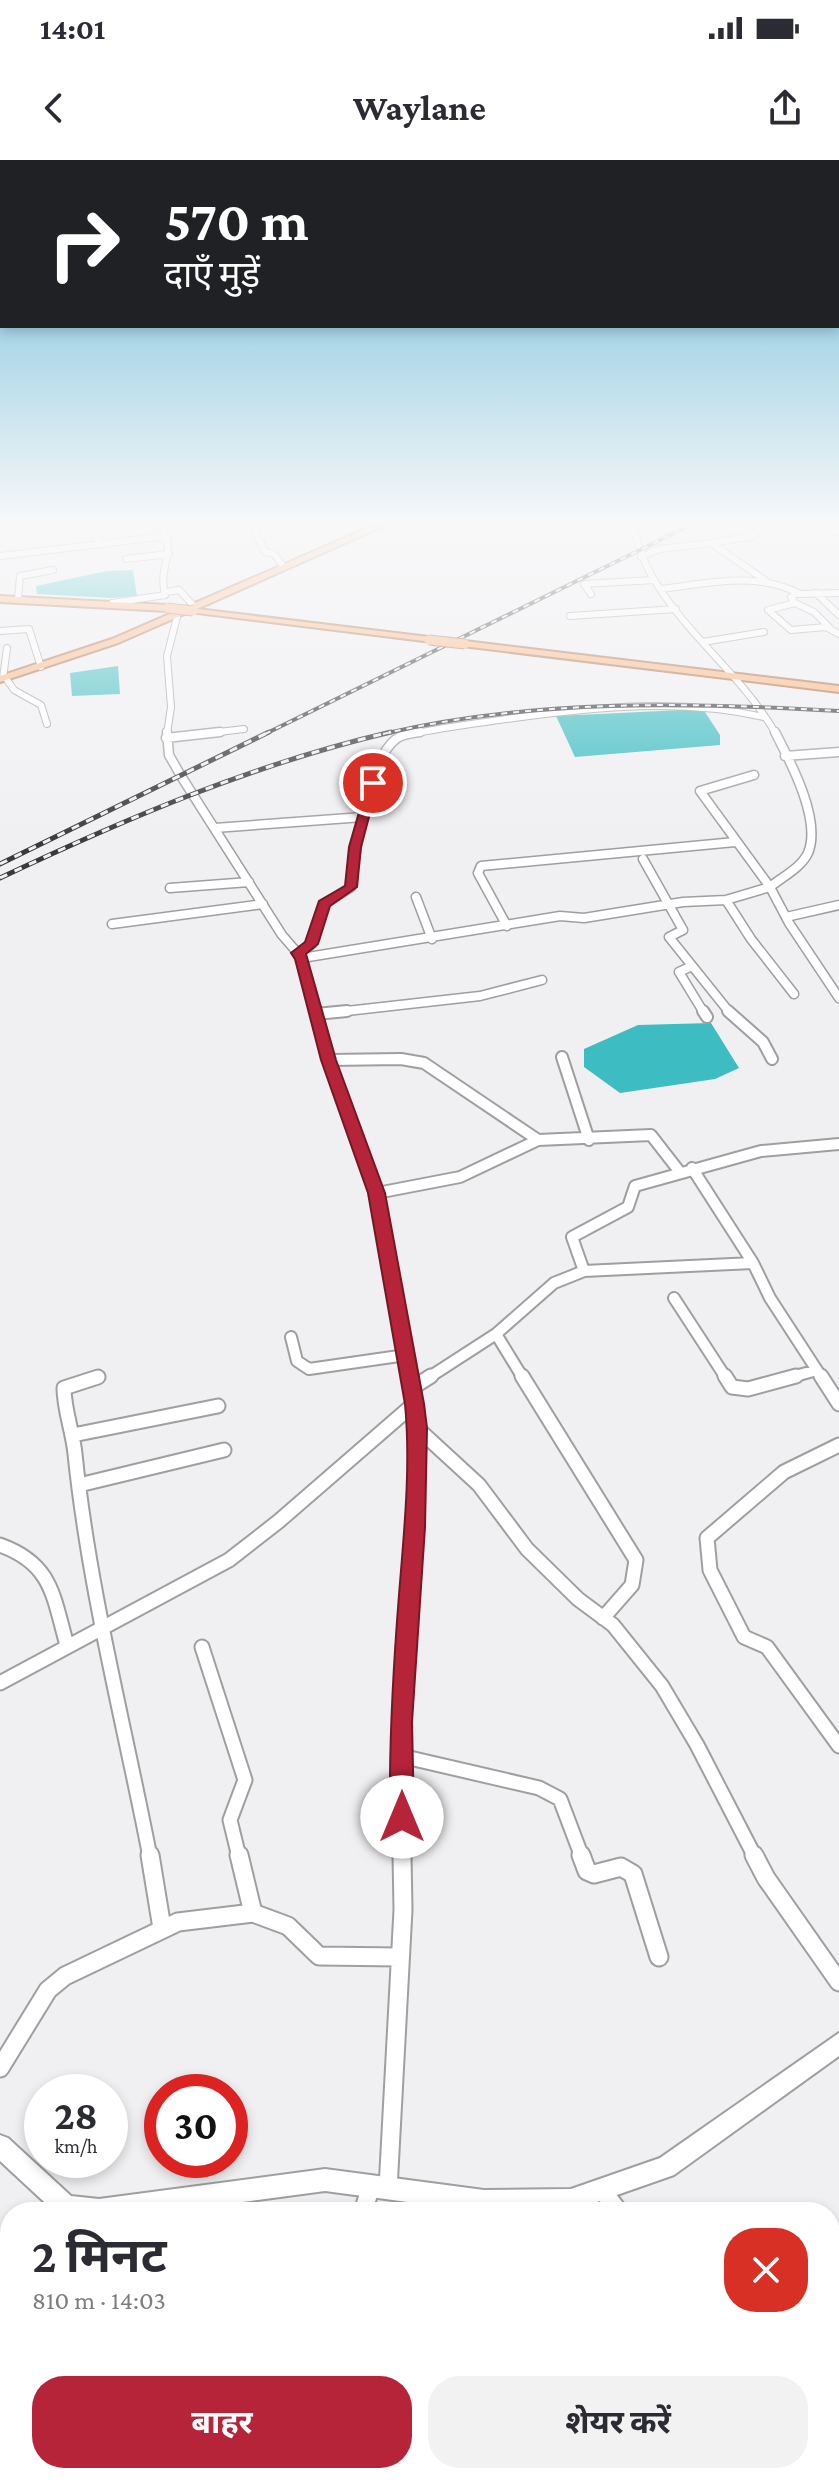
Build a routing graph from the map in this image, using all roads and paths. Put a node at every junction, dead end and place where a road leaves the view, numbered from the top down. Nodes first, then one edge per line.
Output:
1 (137, 628) edge
2 (171, 628) edge
3 (344, 628) edge
4 (692, 628) edge
5 (789, 628) edge
6 (811, 628) edge
7 (0, 631) edge
8 (764, 632) dead end
9 (703, 642) junction
10 (4, 651) edge
11 (41, 667) junction
12 (729, 674) junction
13 (3, 678) edge
14 (839, 689) edge
15 (764, 717) junction
16 (47, 724) dead end
17 (244, 729) dead end
18 (166, 738) junction
19 (839, 752) edge
20 (785, 756) junction
21 (754, 775) dead end
22 (363, 817) junction
23 (215, 828) junction
24 (735, 842) junction
25 (643, 859) dead end
26 (249, 882) junction
27 (770, 887) junction
28 (170, 888) dead end
29 (416, 897) dead end
30 (726, 900) junction
31 (263, 904) junction
32 (667, 905) junction
33 (839, 905) edge
34 (786, 917) junction
35 (112, 924) dead end
36 (507, 926) junction
37 (432, 939) junction
38 (300, 956) junction
39 (692, 966) junction
40 (542, 980) dead end
41 (794, 994) dead end
42 (839, 998) edge
43 (316, 1014) junction
44 (707, 1017) dead end
45 (562, 1057) dead end
46 (772, 1059) dead end
47 (329, 1060) junction
48 (538, 1140) junction
49 (589, 1140) junction
50 (839, 1144) edge
51 (692, 1168) junction
52 (679, 1171) junction
53 (377, 1193) junction
54 (753, 1263) junction
55 (584, 1271) junction
56 (674, 1298) dead end
57 (496, 1334) junction
58 (291, 1337) dead end
59 (406, 1355) junction
60 (817, 1370) junction
61 (98, 1377) dead end
62 (413, 1396) junction
63 (839, 1404) edge
64 (218, 1406) dead end
65 (417, 1428) junction
66 (73, 1435) junction
67 (839, 1445) edge
68 (224, 1450) dead end
69 (79, 1485) junction
70 (0, 1545) edge
71 (603, 1618) junction
72 (101, 1631) junction
73 (67, 1645) junction
74 (202, 1647) dead end
75 (0, 1683) edge
76 (839, 1746) edge
77 (401, 1756) junction
78 (253, 1913) junction
79 (162, 1928) junction
80 (400, 1957) junction
81 (659, 1957) dead end
82 (839, 1982) edge
83 (839, 2043) edge
84 (0, 2068) edge
85 (0, 2146) edge
86 (379, 2188) junction
87 (602, 2190) junction
88 (61, 2202) edge
89 (170, 2202) edge
90 (370, 2202) edge
91 (428, 2202) edge
92 (526, 2202) edge
93 (611, 2202) edge

1 - 11 highway
2 - 18 street
3 - 12 highway, bridge
4 - 9 street
5 - 6 street
7 - 11 street
8 - 9 street
9 - 12 street
10 - 13 street
11 - 13 highway
12 - 14 highway
12 - 15 street
13 - 16 street
15 - 20 street
15 - 22 street
17 - 18 street
18 - 23 street
19 - 20 street
20 - 27 street
21 - 24 street
22 - 23 street
22 - 38 street
23 - 26 street
24 - 27 street
24 - 36 street
25 - 32 street
26 - 28 street
26 - 31 street
27 - 30 street
27 - 34 street
29 - 37 street
30 - 32 street
30 - 41 street
31 - 35 street
31 - 38 street
32 - 36 street
32 - 39 street
33 - 34 street
34 - 42 street
36 - 37 street
37 - 38 street
38 - 43 street
39 - 44 street
39 - 46 street
40 - 43 street
43 - 47 street
45 - 49 street
47 - 48 street
47 - 53 street
48 - 49 street
48 - 53 street
49 - 52 street
50 - 51 street
51 - 52 street
51 - 54 street
52 - 55 street
53 - 59 street
54 - 55 street
54 - 60 street
55 - 57 street
56 - 60 street
57 - 62 street
57 - 71 street
58 - 59 street
59 - 62 street
60 - 63 street
61 - 66 street
62 - 65 street
62 - 72 street
64 - 66 street
65 - 71 street
65 - 77 street
66 - 69 street
67 - 76 street
68 - 69 street
69 - 72 street
70 - 73 street
71 - 82 street
72 - 73 street
72 - 79 street
73 - 75 street
74 - 78 street
77 - 80 street
77 - 81 street
78 - 79 street
78 - 80 street
79 - 84 street
80 - 86 street
83 - 87 street
85 - 88 street
86 - 89 street
86 - 90 street
86 - 91 street
87 - 92 street
87 - 93 street

